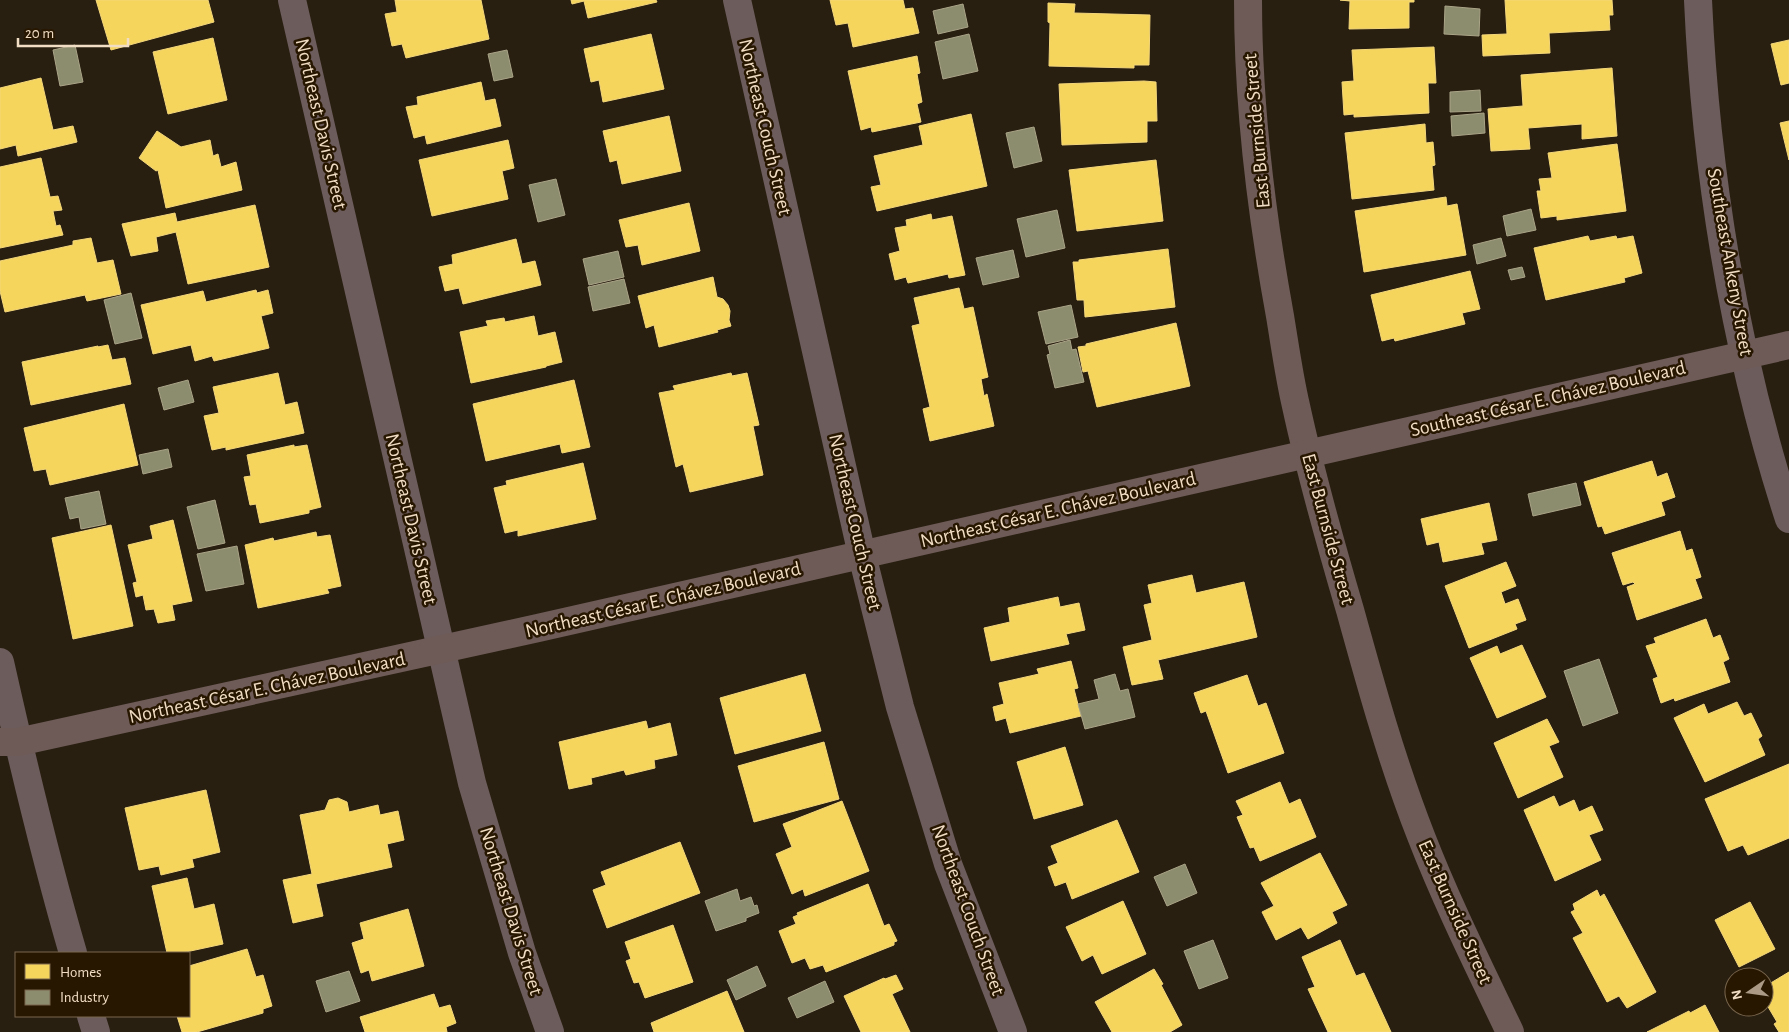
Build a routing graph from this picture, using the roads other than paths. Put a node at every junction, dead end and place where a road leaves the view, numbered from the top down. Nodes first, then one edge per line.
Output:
1 (292, 0) edge
2 (737, 0) edge
3 (1248, 0) edge
4 (1698, 0) edge
5 (1789, 345) edge
6 (1745, 355) junction
7 (1307, 454) junction
8 (1789, 519) edge
9 (862, 555) junction
10 (442, 650) junction
11 (0, 662) edge
12 (6, 745) edge
13 (73, 952) edge
14 (91, 1017) edge
15 (96, 1032) edge
16 (550, 1032) edge
17 (1013, 1032) edge
18 (1510, 1032) edge

1 - 10 street, Northeast Davis Street
2 - 9 street, Northeast Couch Street
3 - 7 main road, East Burnside Street
4 - 6 street, Southeast Ankeny Street
5 - 6 main road, Southeast César E. Chávez Boulevard
6 - 7 main road, Southeast César E. Chávez Boulevard
6 - 8 street, Southeast Ankeny Street
7 - 9 main road, Northeast César E. Chávez Boulevard
7 - 18 main road, East Burnside Street
9 - 10 main road, Northeast César E. Chávez Boulevard
9 - 17 street, Northeast Couch Street
10 - 12 main road, Northeast César E. Chávez Boulevard
10 - 16 street, Northeast Davis Street
11 - 12 street
12 - 13 street
14 - 15 street

